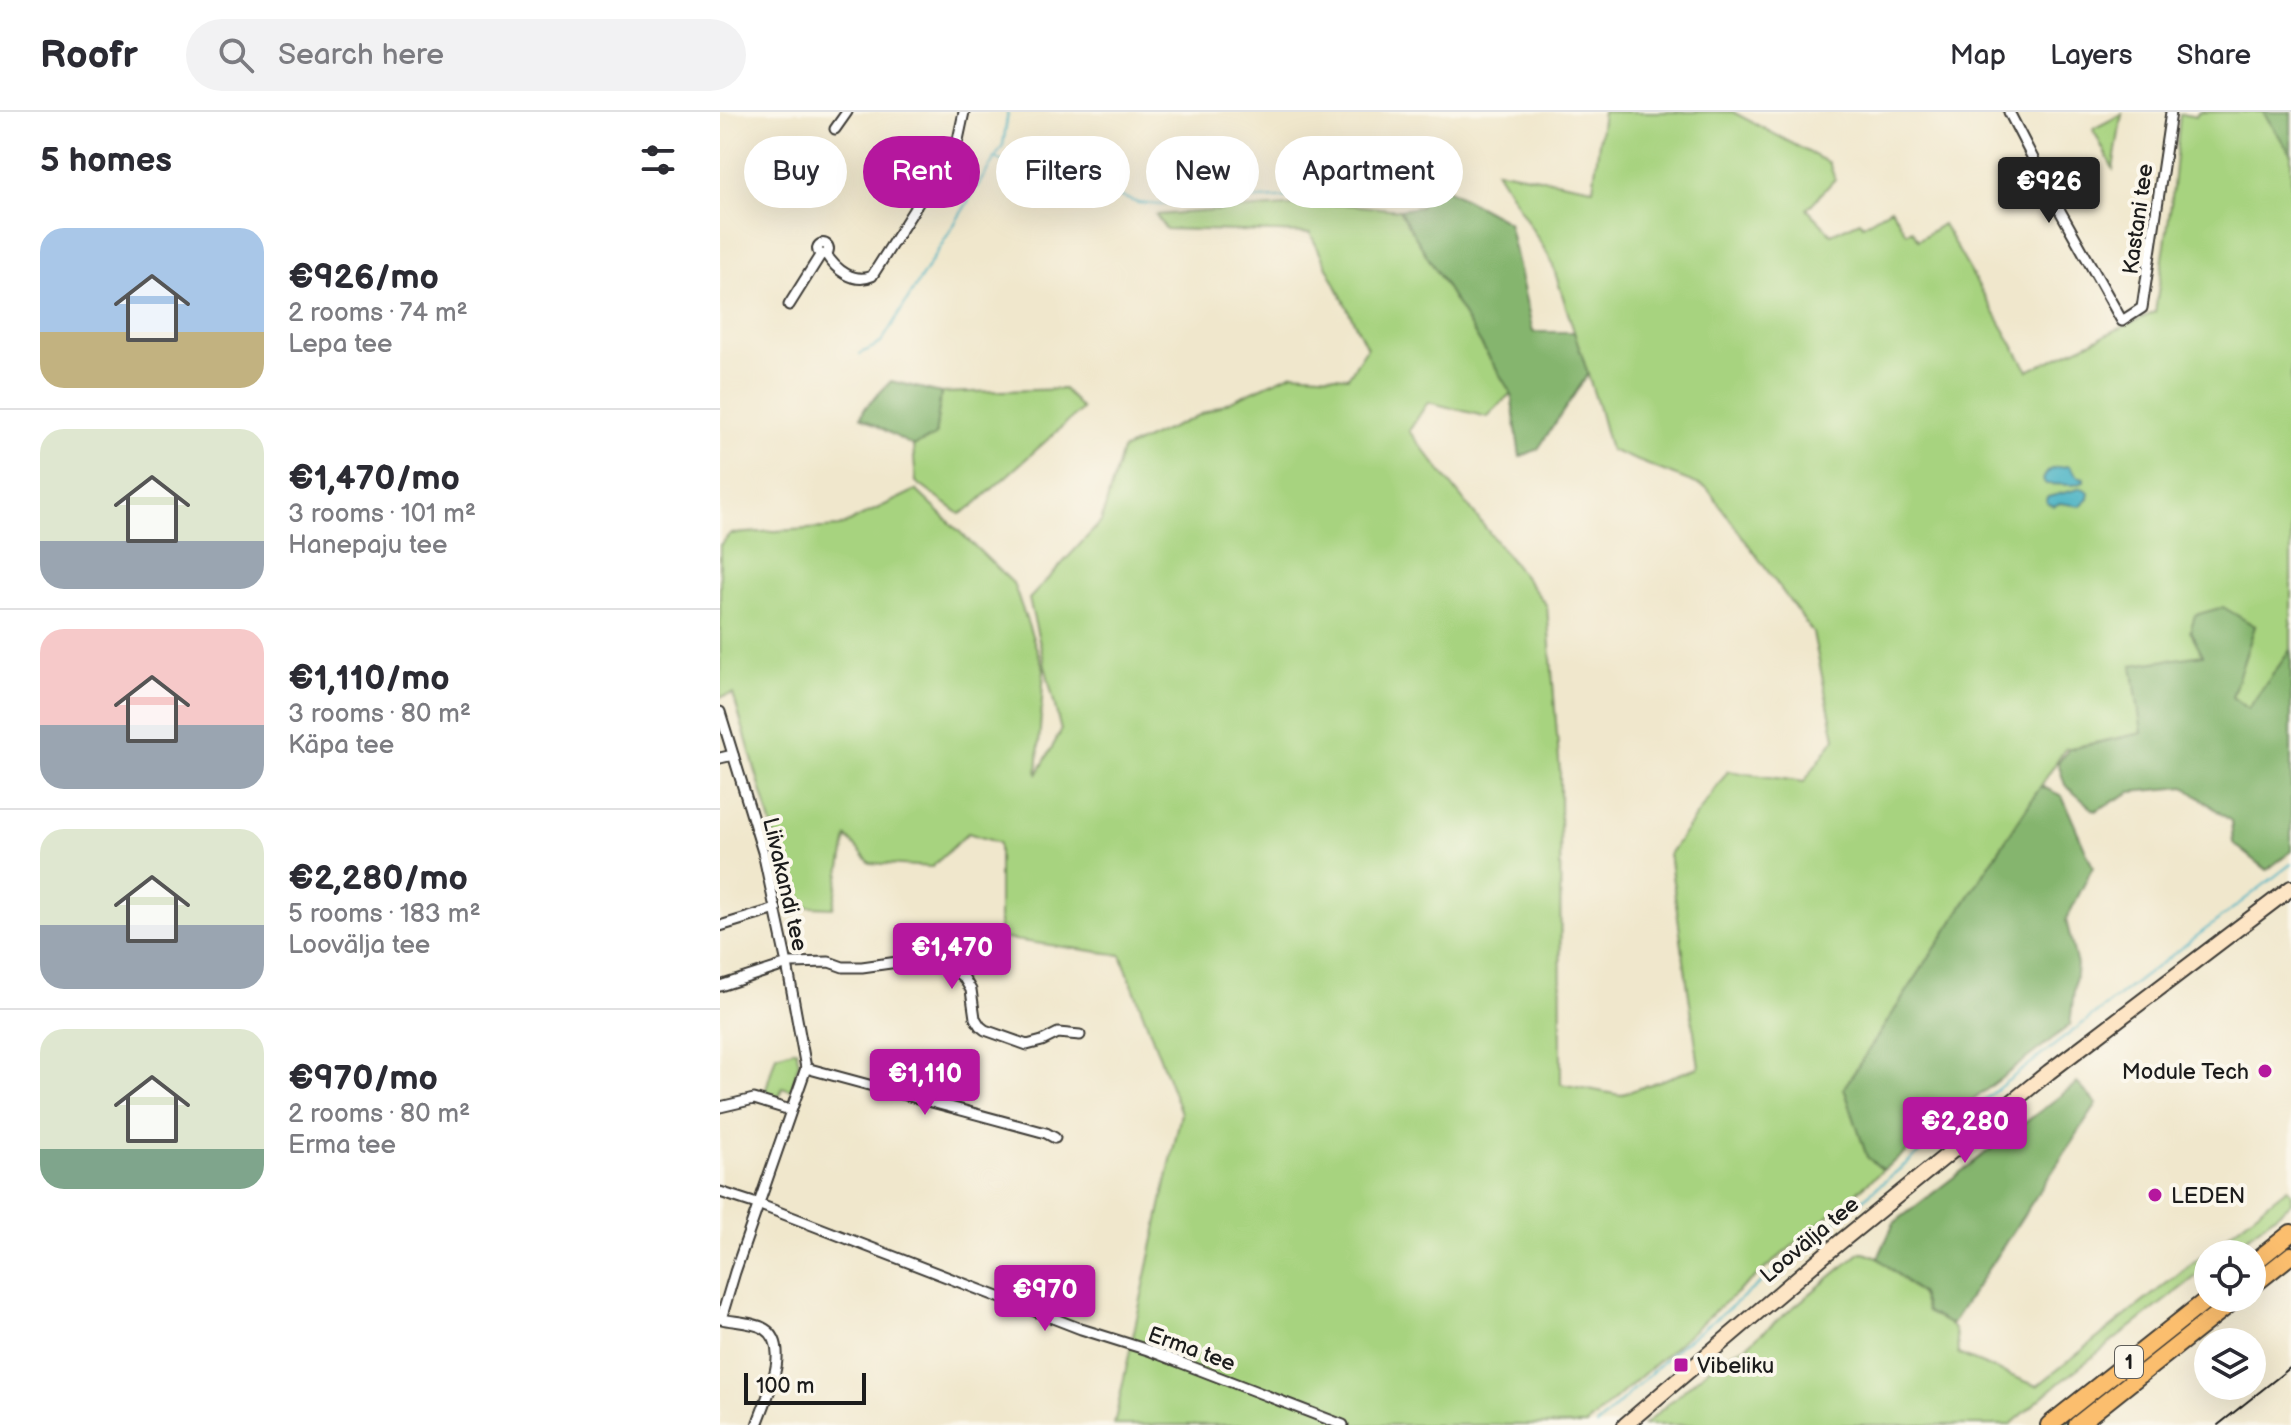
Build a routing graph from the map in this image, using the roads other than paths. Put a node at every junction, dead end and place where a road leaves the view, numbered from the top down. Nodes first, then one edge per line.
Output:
1 (847, 112) edge
2 (964, 112) edge
3 (2009, 112) edge
4 (2171, 112) edge
5 (835, 129) dead end
6 (789, 305) dead end
7 (720, 712) edge
8 (733, 755) junction
9 (720, 758) edge
10 (2291, 888) edge
11 (776, 909) junction
12 (720, 926) edge
13 (787, 964) junction
14 (720, 986) edge
15 (1080, 1035) dead end
16 (806, 1068) junction
17 (720, 1107) edge
18 (790, 1110) junction
19 (1055, 1138) dead end
20 (720, 1192) edge
21 (759, 1205) junction
22 (2291, 1233) edge
23 (2266, 1253) edge
24 (2291, 1255) edge
25 (2266, 1275) edge
26 (2194, 1310) edge
27 (2219, 1312) edge
28 (720, 1319) edge
29 (757, 1425) edge
30 (1343, 1425) edge
31 (1625, 1425) edge
32 (2049, 1425) edge
33 (2077, 1425) edge

1 - 5 street
2 - 6 street
3 - 4 street, Kastani tee
7 - 8 street, Liivakandi tee
8 - 9 street
8 - 11 street, Liivakandi tee
10 - 31 street, Loovälja tee
11 - 12 street
11 - 13 street, Liivakandi tee
13 - 14 street
13 - 15 street
13 - 16 street, Liivakandi tee
16 - 18 street
16 - 19 street
17 - 18 street
18 - 21 street
20 - 21 street, Erma tee
21 - 28 street
21 - 30 street, Erma tee
22 - 23 highway
24 - 25 highway
26 - 32 highway, 1
27 - 33 highway, 1
28 - 29 street

